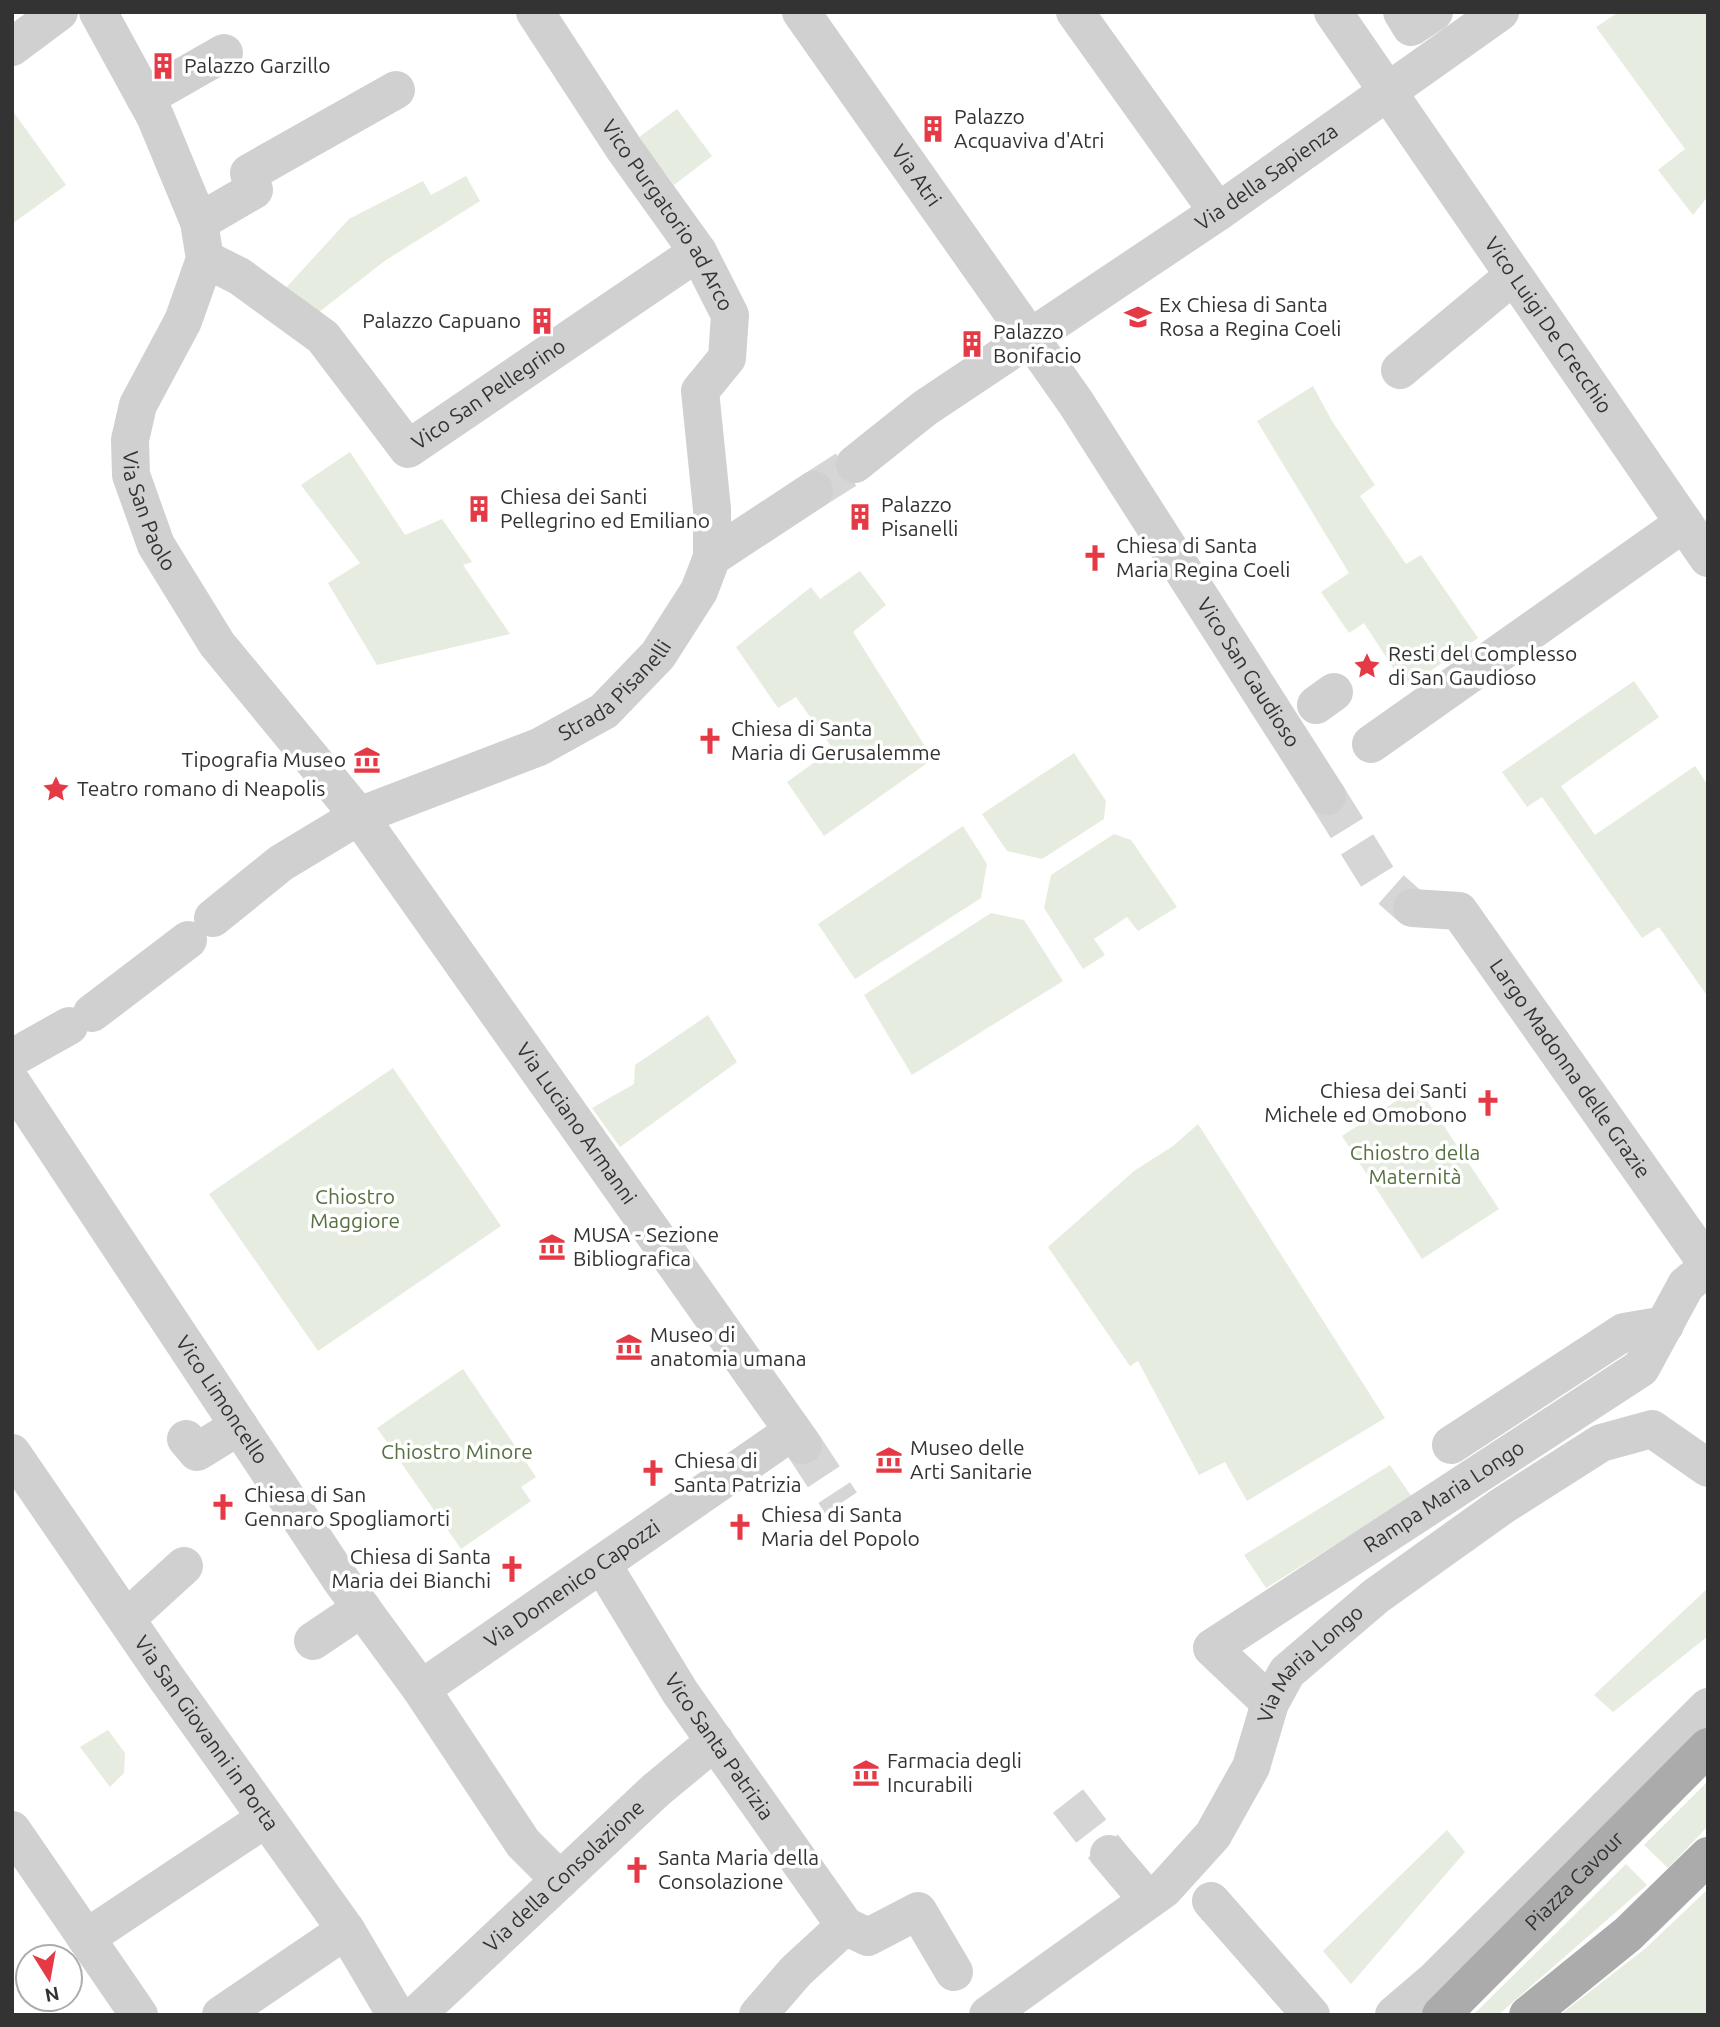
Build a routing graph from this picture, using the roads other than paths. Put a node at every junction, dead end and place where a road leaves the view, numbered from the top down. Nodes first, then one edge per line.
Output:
1 (60, 12) edge
2 (98, 12) edge
3 (535, 12) edge
4 (801, 12) edge
5 (1075, 12) edge
6 (1333, 12) edge
7 (1402, 12) edge
8 (1434, 12) edge
9 (1500, 12) edge
10 (12, 47) edge
11 (224, 53) dead end
12 (396, 90) dead end
13 (1386, 93) junction
14 (145, 98) junction
15 (1218, 212) junction
16 (199, 222) junction
17 (698, 252) junction
18 (205, 259) junction
19 (1513, 276) junction
20 (1031, 337) junction
21 (1400, 370) dead end
22 (855, 464) tunnel mouth
23 (814, 490) tunnel mouth
24 (1684, 523) junction
25 (712, 557) junction
26 (1708, 558) edge
27 (1371, 744) dead end
28 (1327, 796) tunnel mouth
29 (359, 816) junction
30 (1412, 908) tunnel mouth
31 (12, 1058) edge
32 (12, 1083) edge
33 (1708, 1266) edge
34 (1665, 1325) junction
35 (239, 1426) junction
36 (798, 1438) joint
37 (186, 1439) dead end
38 (1451, 1445) dead end
39 (12, 1453) edge
40 (1708, 1468) edge
41 (601, 1564) junction
42 (184, 1566) dead end
43 (362, 1608) junction
44 (127, 1618) junction
45 (313, 1640) dead end
46 (421, 1689) junction
47 (1270, 1703) junction
48 (1708, 1707) edge
49 (715, 1741) junction
50 (1708, 1747) edge
51 (265, 1819) junction
52 (12, 1830) edge
53 (1109, 1854) tunnel mouth
54 (1708, 1856) edge
55 (560, 1880) junction
56 (1148, 1900) junction
57 (1212, 1901) dead end
58 (845, 1926) junction
59 (346, 1930) junction
60 (86, 1938) junction
61 (954, 1972) dead end
62 (139, 2015) edge
63 (221, 2015) edge
64 (396, 2015) edge
65 (416, 2015) edge
66 (758, 2015) edge
67 (988, 2015) edge
68 (1311, 2015) edge
69 (1394, 2015) edge
70 (1441, 2015) edge
71 (1528, 2015) edge

1 - 10 street
2 - 14 street, Via San Paolo
3 - 17 street, Vico Purgatorio ad Arco
4 - 20 street, Via Atri
5 - 15 street
6 - 13 street, Vico Luigi De Crecchio
7 - 8 street
9 - 13 street, Via della Sapienza
11 - 14 street
12 - 16 street
13 - 15 street, Via della Sapienza
13 - 19 street, Vico Luigi De Crecchio
14 - 16 street, Via San Paolo
15 - 20 street, Via della Sapienza
16 - 18 street, Via San Paolo
17 - 18 street, Vico San Pellegrino
17 - 25 street, Vico Purgatorio ad Arco
18 - 29 street, Via San Paolo
19 - 21 street
19 - 24 street, Vico Luigi De Crecchio
20 - 22 street
20 - 28 street, Vico San Gaudioso
23 - 25 street
24 - 26 street, Vico Luigi De Crecchio
24 - 27 street
25 - 29 street, Strada Pisanelli
29 - 31 street, Strada Pisanelli
29 - 36 street, Via Luciano Armanni
30 - 33 street, Largo Madonna delle Grazie
32 - 35 street, Vico Limoncello
33 - 34 street, Rampa Maria Longo
34 - 38 street
34 - 47 street, Rampa Maria Longo
35 - 37 street
35 - 43 street, Vico Limoncello
36 - 41 street, Via Domenico Capozzi
39 - 44 street, Via San Giovanni in Porta
40 - 47 street, Via Maria Longo
41 - 46 street, Via Domenico Capozzi
41 - 49 street, Vico Santa Patrizia
42 - 44 street
43 - 45 street
43 - 46 street, Vico Limoncello
44 - 51 street, Via San Giovanni in Porta
46 - 55 street, Vico Limoncello
47 - 56 street, Via Maria Longo
48 - 69 street
49 - 55 street, Via della Consolazione
49 - 58 street, Vico Santa Patrizia
50 - 70 main road, Piazza Cavour
51 - 59 street, Via San Giovanni in Porta
51 - 60 street
52 - 60 street
53 - 56 street
54 - 71 main road
55 - 65 street, Via della Consolazione
56 - 67 street, Via Maria Longo
57 - 68 street
58 - 61 street
58 - 66 street
59 - 63 street
59 - 64 street, Via San Giovanni in Porta
60 - 62 street

